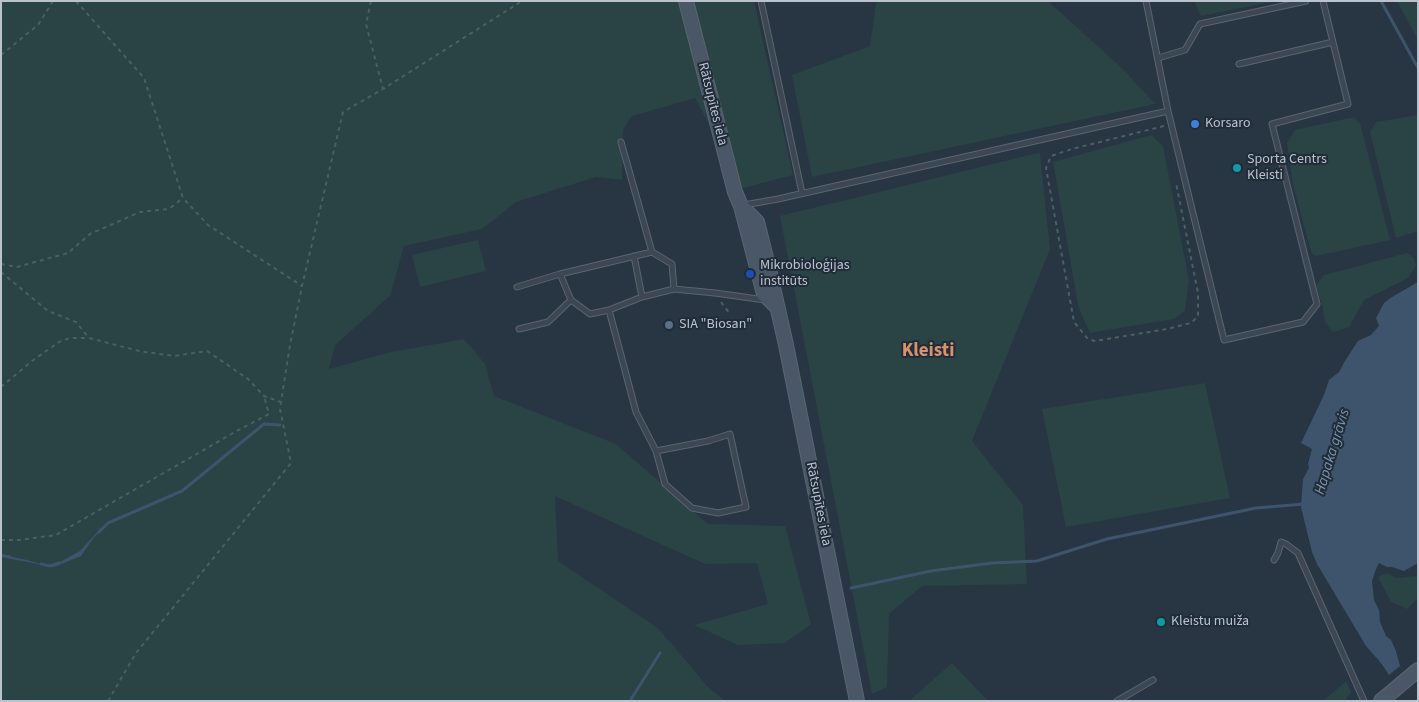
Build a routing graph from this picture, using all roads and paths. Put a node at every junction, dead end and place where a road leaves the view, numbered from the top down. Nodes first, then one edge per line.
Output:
1 (53, 1) edge
2 (76, 1) edge
3 (371, 1) edge
4 (522, 1) edge
5 (686, 1) edge
6 (761, 1) edge
7 (1146, 1) edge
8 (1306, 1) edge
9 (1323, 1) edge
10 (1333, 42) junction
11 (1, 55) edge
12 (1158, 58) junction
13 (1239, 64) dead end
14 (383, 89) junction
15 (1168, 111) junction
16 (1171, 124) junction
17 (621, 142) dead end
18 (1175, 176) dead end
19 (802, 193) junction
20 (183, 198) junction
21 (742, 206) junction
22 (652, 252) junction
23 (634, 256) junction
24 (1, 264) edge
25 (1, 272) edge
26 (560, 274) junction
27 (302, 286) junction
28 (517, 286) dead end
29 (674, 289) junction
30 (715, 293) junction
31 (642, 297) junction
32 (572, 300) junction
33 (777, 307) junction
34 (609, 310) junction
35 (730, 314) dead end
36 (519, 329) dead end
37 (89, 338) junction
38 (1, 388) edge
39 (264, 396) junction
40 (281, 402) junction
41 (656, 451) junction
42 (1, 540) edge
43 (1274, 560) dead end
44 (1418, 670) edge
45 (1152, 680) dead end
46 (108, 701) edge
47 (857, 701) edge
48 (1117, 701) edge
49 (1364, 701) edge
50 (1381, 701) edge

1 - 11 path
2 - 20 path
3 - 14 path
4 - 14 path
5 - 21 street, Rātsupītes iela
6 - 19 lane
7 - 12 lane
8 - 12 lane
9 - 10 lane
10 - 13 lane
10 - 16 lane
12 - 15 lane
14 - 27 path
15 - 16 lane
15 - 19 lane
16 - 18 path
17 - 22 lane
19 - 21 lane
20 - 24 path
20 - 27 path
21 - 33 street, Rātsupītes iela
22 - 23 lane
22 - 29 lane
23 - 26 lane
23 - 31 lane
25 - 37 path
26 - 28 lane
26 - 32 lane
27 - 40 path
29 - 30 lane
29 - 31 lane
30 - 33 lane
30 - 35 path
31 - 34 lane
32 - 34 lane
32 - 36 lane
33 - 47 street, Rātsupītes iela
34 - 41 lane
37 - 38 path
37 - 39 path
39 - 40 path
39 - 42 path
40 - 46 path
41 - 41 lane
43 - 49 lane
44 - 50 street
45 - 48 lane

